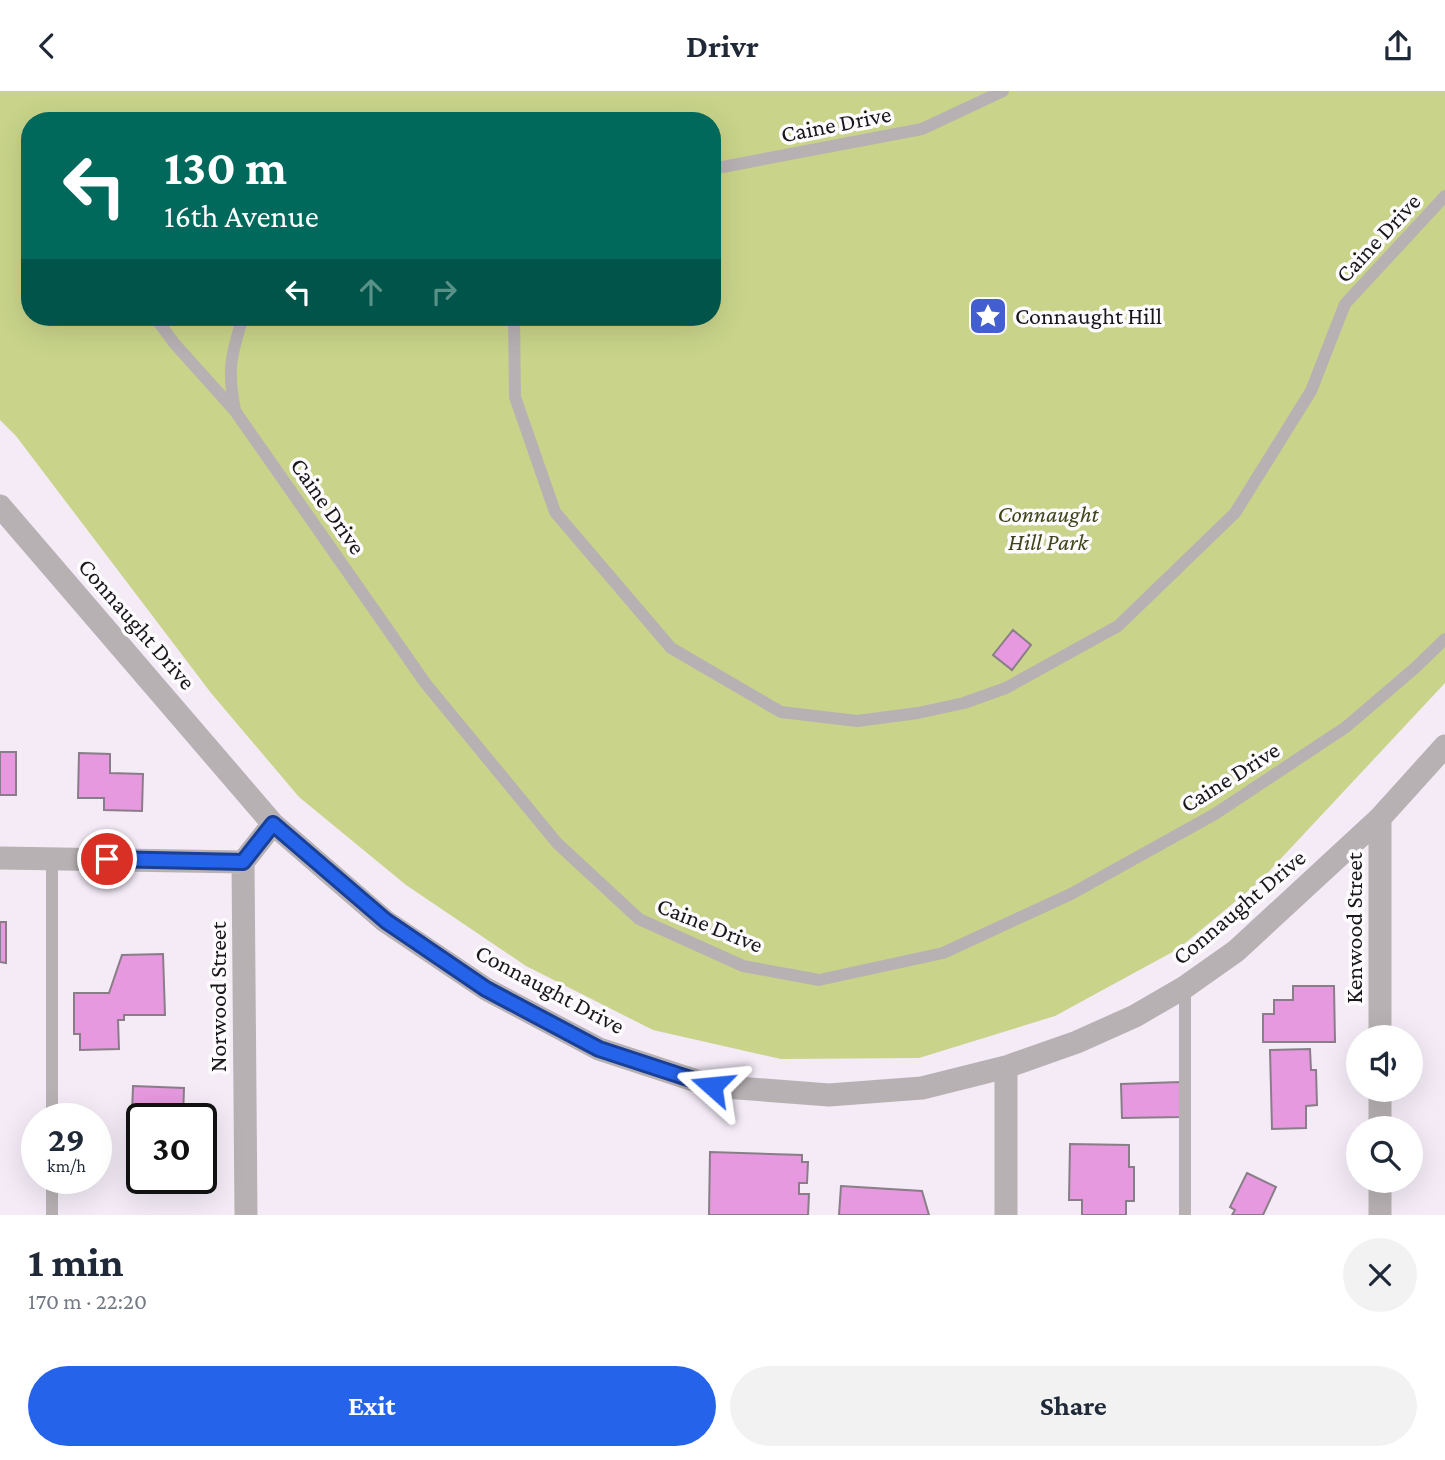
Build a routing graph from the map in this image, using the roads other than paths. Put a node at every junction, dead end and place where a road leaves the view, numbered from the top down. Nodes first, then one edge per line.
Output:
1 (1003, 91) edge
2 (721, 167) edge
3 (1445, 196) edge
4 (162, 326) edge
5 (240, 326) edge
6 (514, 326) edge
7 (235, 411) junction
8 (0, 506) edge
9 (1445, 639) edge
10 (1445, 746) edge
11 (1380, 818) junction
12 (273, 824) junction
13 (0, 858) edge
14 (52, 858) junction
15 (243, 862) junction
16 (1185, 987) junction
17 (1380, 1025) edge
18 (1006, 1067) junction
19 (52, 1103) edge
20 (1380, 1193) edge
21 (52, 1194) edge
22 (52, 1215) edge
23 (246, 1215) edge
24 (1006, 1215) edge
25 (1185, 1215) edge
26 (1380, 1215) edge

1 - 2 lane, Caine Drive
3 - 6 lane, Caine Drive
4 - 7 lane, Caine Drive
5 - 7 lane, Caine Drive
7 - 9 lane, Caine Drive
8 - 12 street, Connaught Drive
10 - 11 street, Connaught Drive
11 - 16 street, Connaught Drive
11 - 17 street, Kenwood Street
12 - 15 street
12 - 18 street, Connaught Drive
13 - 14 street
14 - 15 street
14 - 19 lane
15 - 23 street, Norwood Street
16 - 18 street, Connaught Drive
16 - 25 lane
18 - 24 street
20 - 26 street
21 - 22 lane

